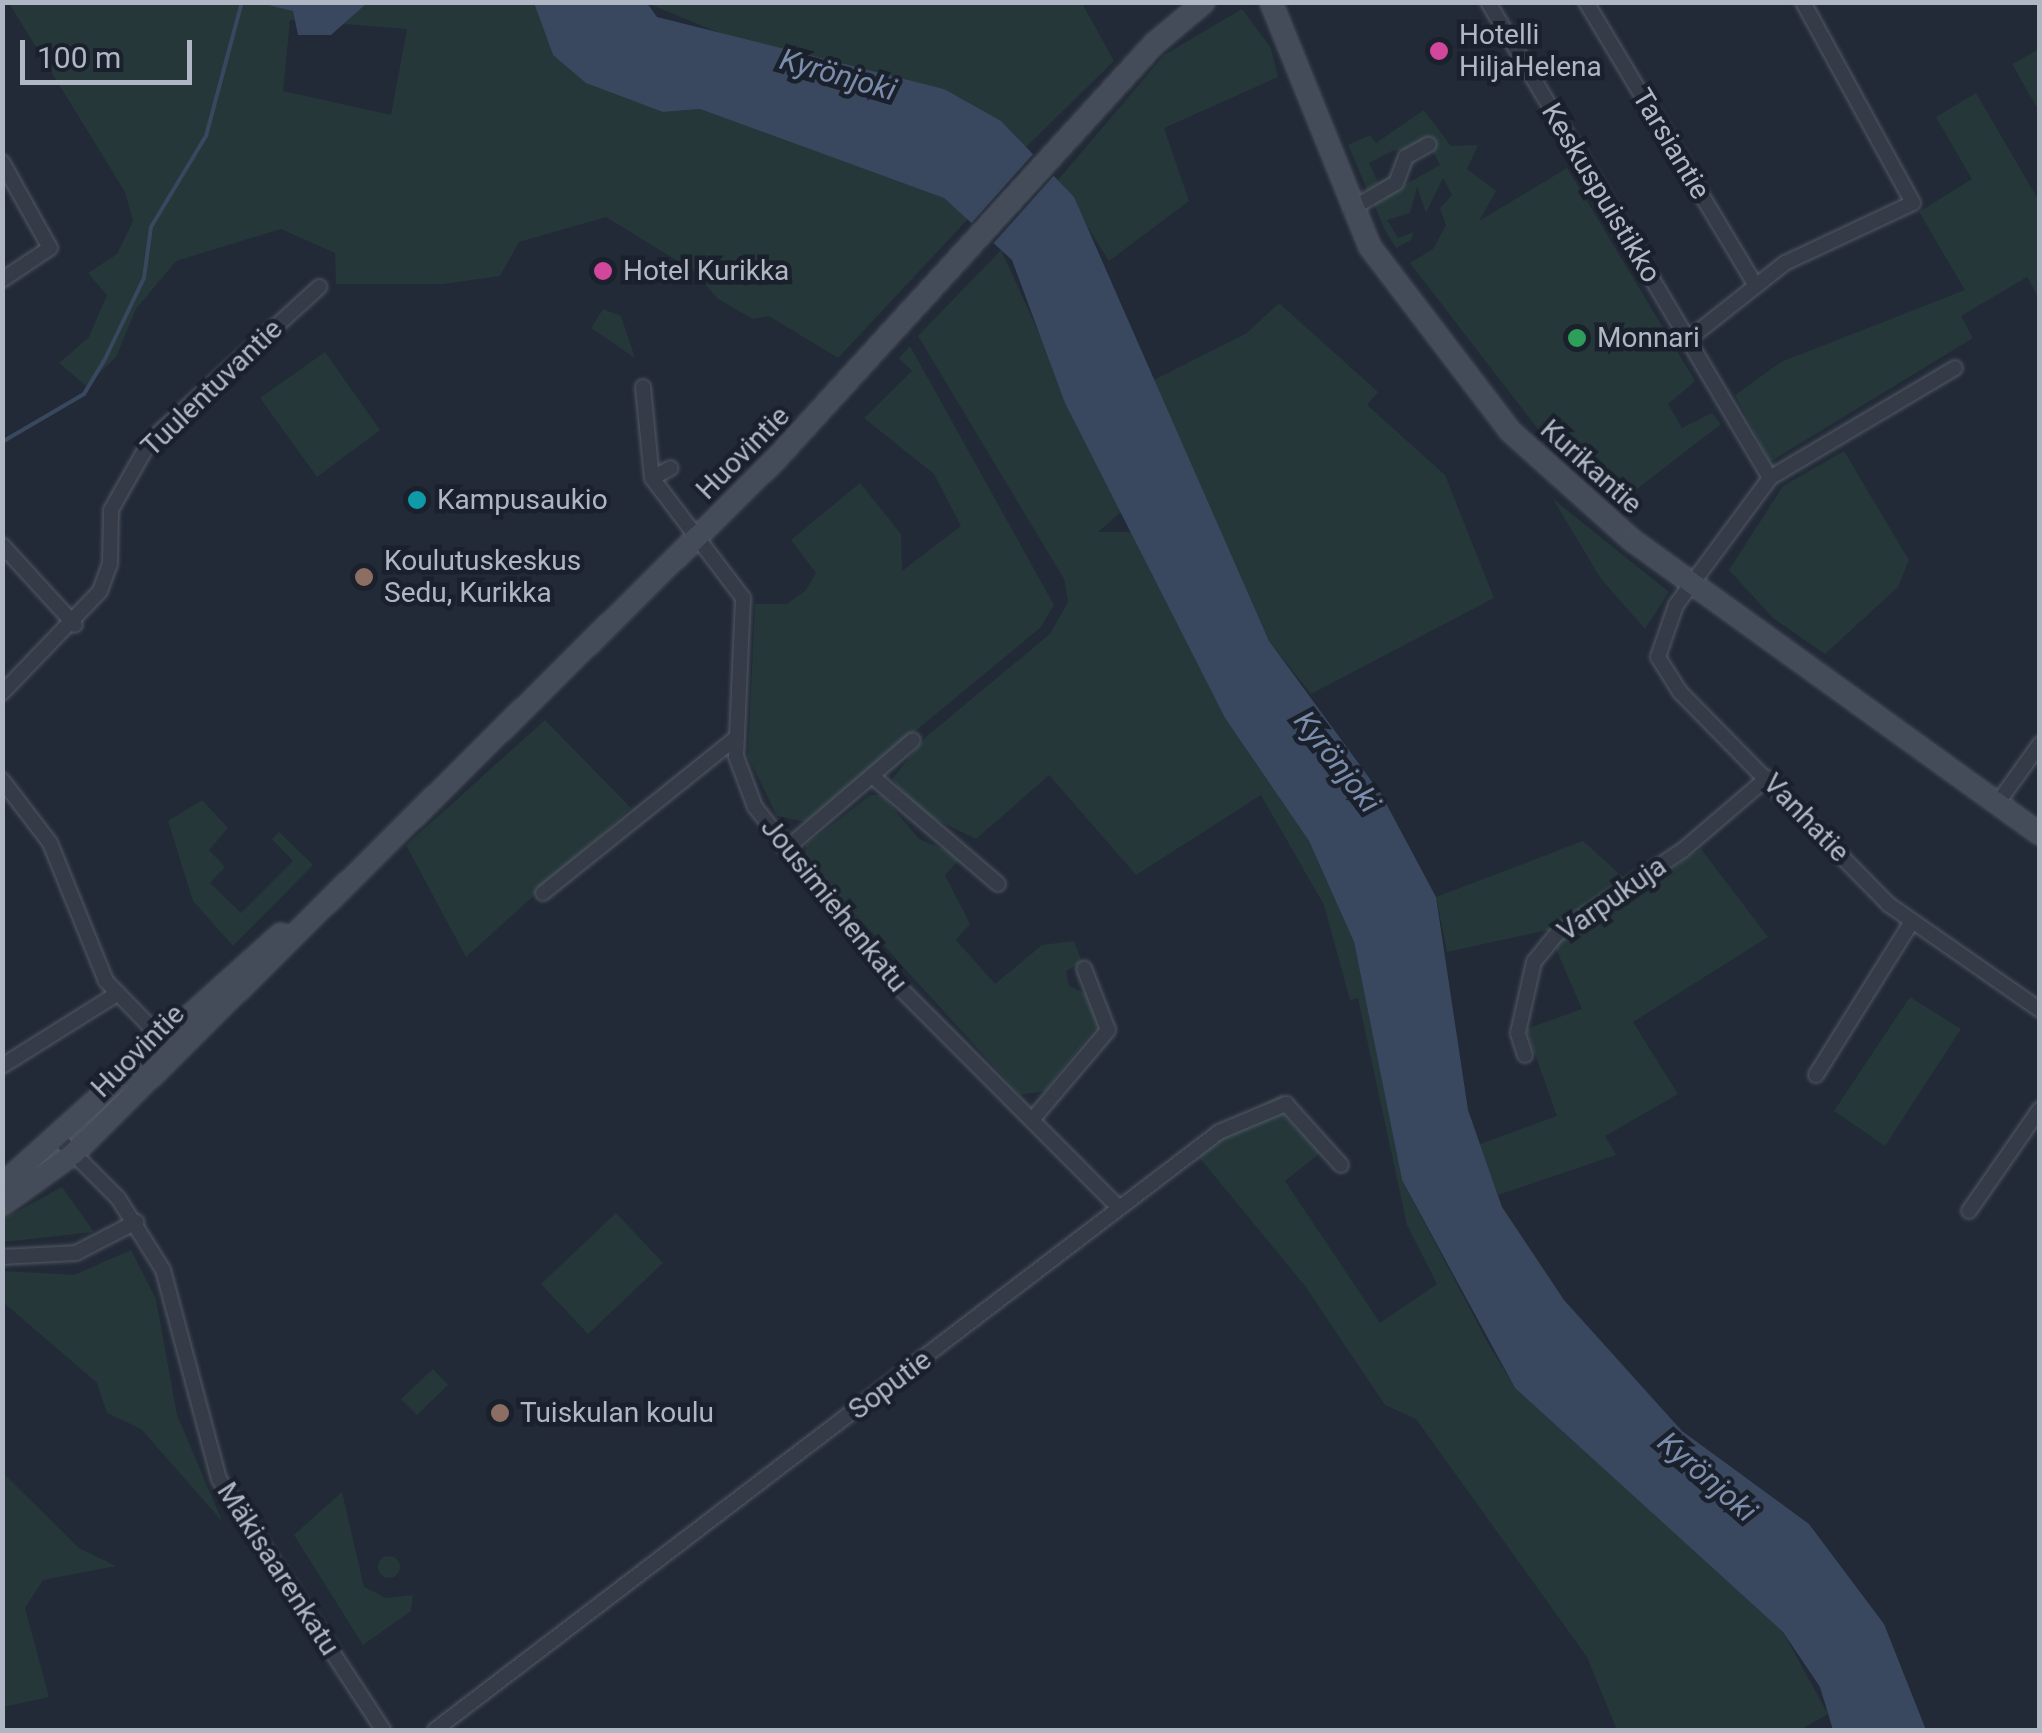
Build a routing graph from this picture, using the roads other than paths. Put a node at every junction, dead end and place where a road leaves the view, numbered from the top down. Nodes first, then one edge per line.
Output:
1 (1204, 2) edge
2 (1270, 2) edge
3 (1488, 2) edge
4 (1586, 2) edge
5 (1803, 2) edge
6 (1428, 144) dead end
7 (2, 162) edge
8 (1351, 209) junction
9 (2, 280) edge
10 (1756, 286) junction
11 (318, 288) dead end
12 (1690, 338) junction
13 (1955, 368) dead end
14 (644, 387) dead end
15 (670, 468) dead end
16 (652, 478) junction
17 (1770, 478) junction
18 (699, 536) junction
19 (2, 546) edge
20 (1694, 584) junction
21 (76, 625) junction
22 (2, 693) edge
23 (736, 738) junction
24 (913, 740) dead end
25 (2040, 744) edge
26 (872, 776) junction
27 (1767, 778) junction
28 (2, 780) edge
29 (1997, 804) junction
30 (2040, 834) edge
31 (786, 849) junction
32 (998, 884) dead end
33 (543, 893) dead end
34 (1911, 923) junction
35 (1084, 968) dead end
36 (117, 994) junction
37 (2040, 1010) edge
38 (169, 1046) junction
39 (1525, 1056) dead end
40 (2, 1066) edge
41 (1816, 1075) dead end
42 (2040, 1109) edge
43 (1032, 1120) junction
44 (66, 1146) junction
45 (1340, 1164) dead end
46 (2, 1185) edge
47 (2, 1206) edge
48 (1119, 1208) junction
49 (1969, 1210) dead end
50 (136, 1222) junction
51 (2, 1257) edge
52 (383, 1730) edge
53 (435, 1730) edge

1 - 18 main road, Huovintie
2 - 8 main road, Kurikantie
3 - 12 street, Keskuspuistikko
4 - 10 street, Tarsiantie
5 - 10 street
6 - 8 street
7 - 9 street
8 - 20 main road, Kurikantie
10 - 12 street
11 - 21 street, Tuulentuvantie
12 - 17 street, Keskuspuistikko
13 - 17 street
14 - 16 street
15 - 16 street
16 - 18 street, Jousimiehenkatu
17 - 20 street
18 - 23 street, Jousimiehenkatu
18 - 38 main road, Huovintie
19 - 21 street
20 - 27 street, Vanhatie
20 - 29 main road, Kurikantie
21 - 22 street, Tuulentuvantie
23 - 31 street, Jousimiehenkatu
23 - 33 street
24 - 26 street
25 - 29 street
26 - 31 street
26 - 32 street
27 - 34 street, Vanhatie
27 - 39 street, Varpukuja
28 - 36 street
29 - 30 main road, Kurikantie
31 - 43 street, Jousimiehenkatu
34 - 37 street, Vanhatie
34 - 41 street
35 - 43 street
36 - 38 street
36 - 40 street
38 - 44 main road, Huovintie
42 - 49 street
43 - 48 street, Jousimiehenkatu
44 - 46 main road, Huovintie
44 - 47 main road, Huovintie
44 - 50 street, Mäkisaarenkatu
45 - 48 street, Soputie
48 - 53 street, Soputie
50 - 51 street
50 - 52 street, Mäkisaarenkatu

